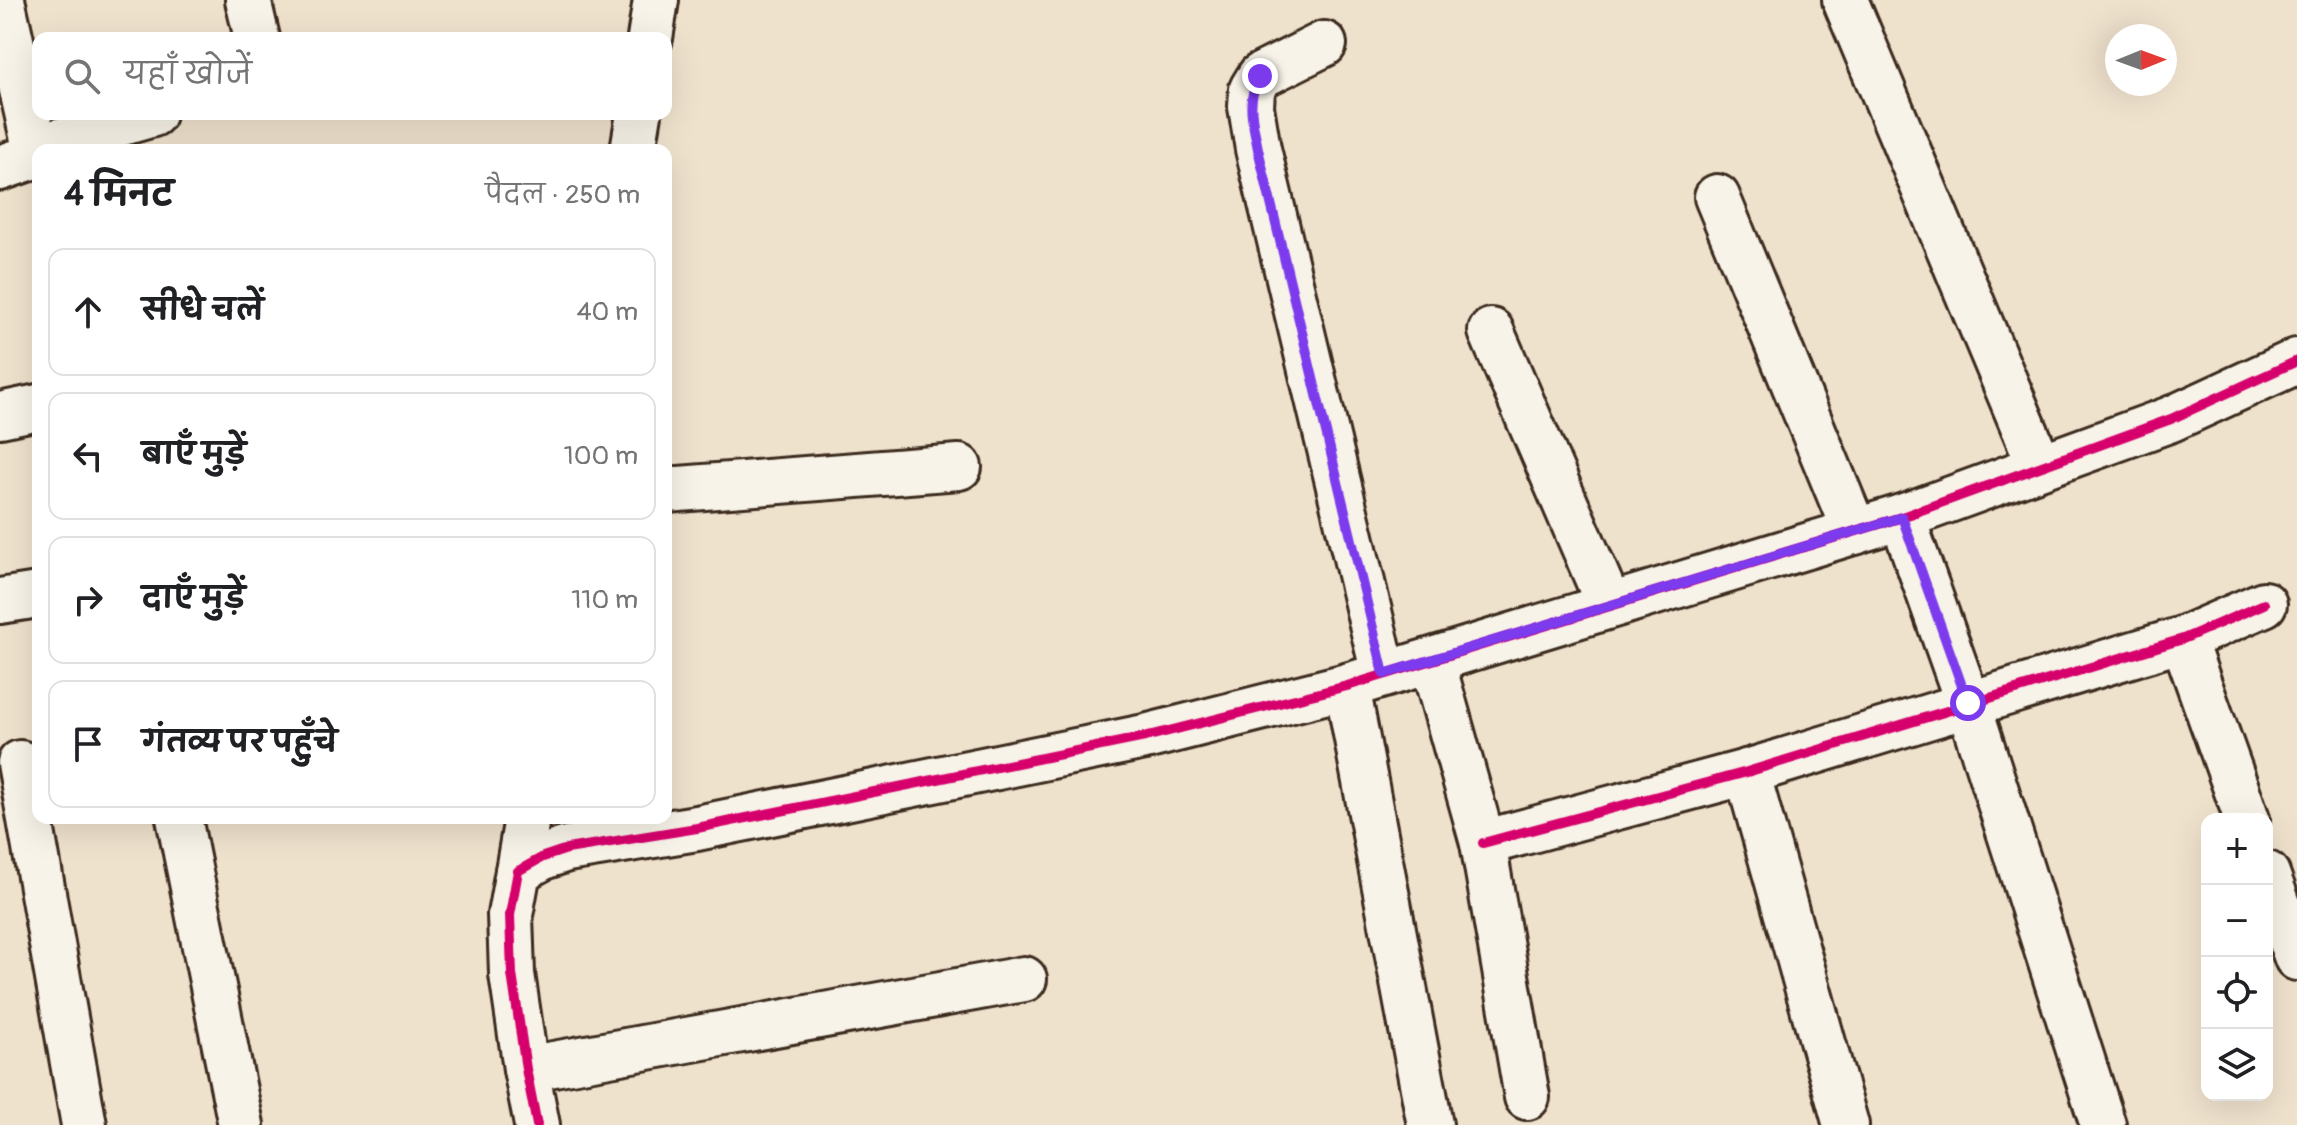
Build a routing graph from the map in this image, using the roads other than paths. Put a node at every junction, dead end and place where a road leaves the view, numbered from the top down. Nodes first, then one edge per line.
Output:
1 (248, 0) edge
2 (656, 0) edge
3 (1845, 0) edge
4 (1, 3) edge
5 (256, 32) edge
6 (651, 32) edge
7 (1324, 44) dead end
8 (135, 120) edge
9 (638, 120) edge
10 (61, 144) edge
11 (634, 144) edge
12 (18, 158) edge
13 (1717, 197) dead end
14 (1491, 331) dead end
15 (2297, 361) edge
16 (32, 408) edge
17 (0, 415) edge
18 (2040, 466) junction
19 (959, 467) dead end
20 (672, 490) edge
21 (1902, 517) junction
22 (1855, 532) junction
23 (32, 596) edge
24 (0, 601) edge
25 (2264, 604) dead end
26 (1609, 605) junction
27 (2183, 639) junction
28 (1432, 661) junction
29 (1365, 680) junction
30 (1968, 703) junction
31 (19, 763) edge
32 (1747, 772) junction
33 (2245, 813) edge
34 (180, 824) edge
35 (526, 824) edge
36 (1483, 843) junction
37 (518, 871) junction
38 (2271, 885) edge
39 (2297, 958) edge
40 (1024, 979) dead end
41 (526, 1069) junction
42 (1527, 1097) dead end
43 (534, 1124) edge
44 (84, 1125) edge
45 (241, 1125) edge
46 (1430, 1125) edge
47 (1846, 1125) edge
48 (2103, 1125) edge

1 - 5 street
2 - 6 street
3 - 18 street
4 - 12 street
7 - 29 street
8 - 10 street
9 - 11 street
13 - 22 street
14 - 26 street
15 - 18 street
16 - 17 street
18 - 21 street
19 - 20 street
21 - 22 street
21 - 30 street
22 - 26 street
23 - 24 street
25 - 27 street
26 - 28 street
27 - 30 street
27 - 33 street
28 - 29 street
28 - 36 street
29 - 37 street
29 - 46 street
30 - 32 street
30 - 48 street
31 - 44 street
32 - 36 street
32 - 47 street
34 - 45 street
35 - 37 street
36 - 42 street
37 - 41 street
38 - 39 street
40 - 41 street
41 - 43 street

